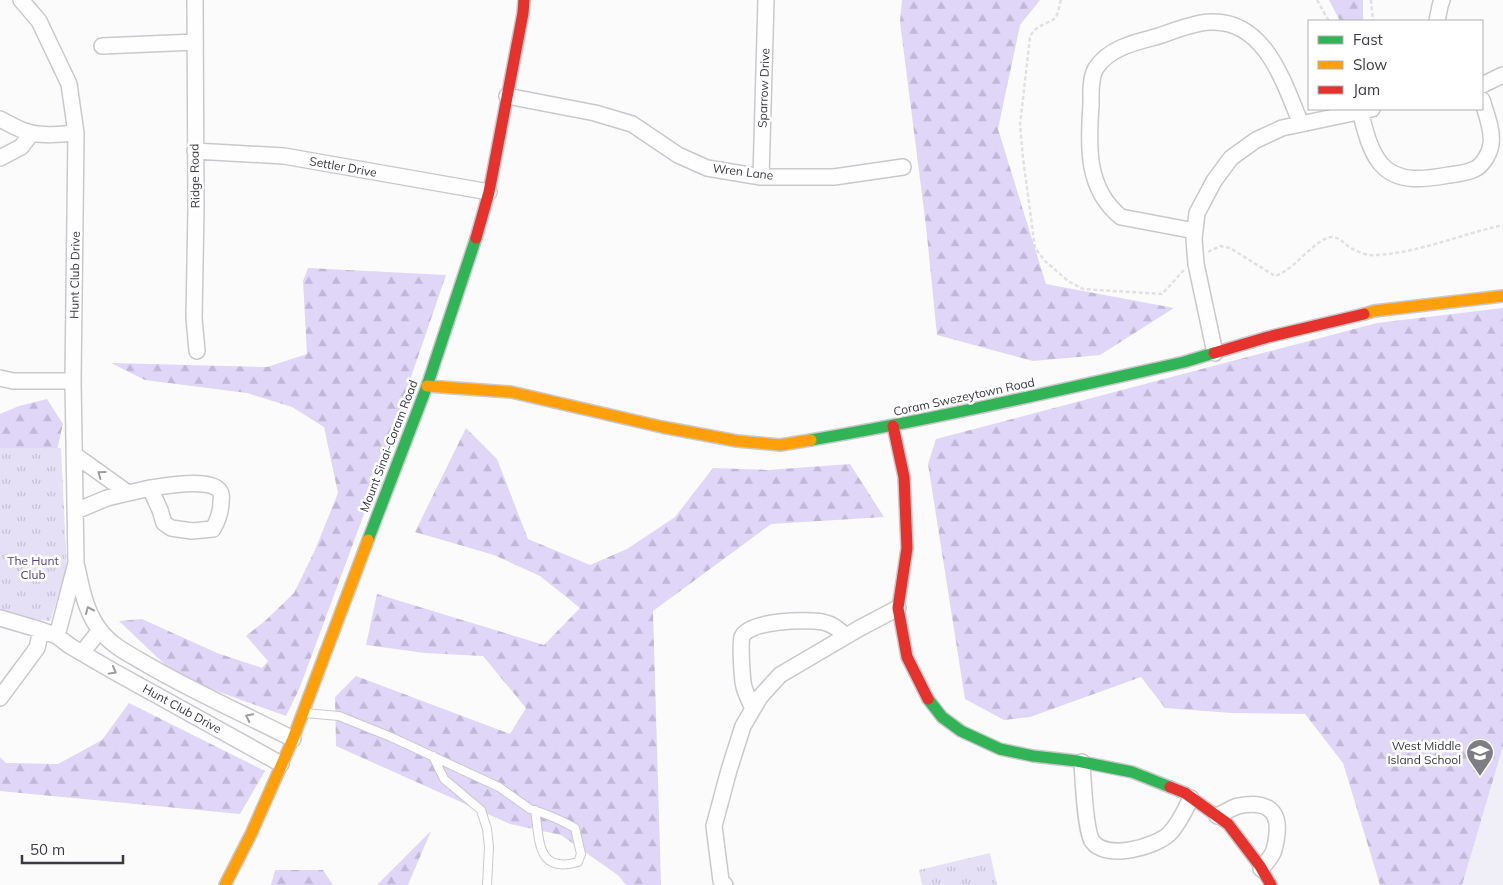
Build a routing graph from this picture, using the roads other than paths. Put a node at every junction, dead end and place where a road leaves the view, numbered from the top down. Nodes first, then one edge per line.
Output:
1 (21, 0) edge
2 (194, 0) edge
3 (524, 0) edge
4 (766, 0) edge
5 (1442, 0) edge
6 (1437, 20) edge
7 (195, 42) junction
8 (102, 46) dead end
9 (1503, 75) edge
10 (1483, 85) edge
11 (508, 96) junction
12 (1483, 104) edge
13 (1366, 110) edge
14 (0, 119) edge
15 (1301, 124) junction
16 (32, 133) junction
17 (76, 133) junction
18 (195, 151) junction
19 (0, 158) edge
20 (903, 167) dead end
21 (761, 177) junction
22 (489, 192) junction
23 (1195, 231) junction
24 (1503, 296) edge
25 (197, 351) dead end
26 (1215, 352) junction
27 (73, 381) junction
28 (4, 382) edge
29 (427, 386) junction
30 (893, 426) junction
31 (75, 455) junction
32 (150, 488) junction
33 (128, 493) junction
34 (76, 511) junction
35 (76, 563) junction
36 (898, 608) junction
37 (0, 618) edge
38 (42, 630) junction
39 (100, 630) junction
40 (57, 636) junction
41 (846, 636) junction
42 (82, 653) junction
43 (0, 698) edge
44 (753, 709) junction
45 (303, 713) junction
46 (293, 739) junction
47 (433, 756) junction
48 (1082, 762) junction
49 (281, 764) junction
50 (1191, 798) junction
51 (535, 810) junction
52 (1217, 816) junction
53 (1261, 869) junction
54 (225, 885) edge
55 (488, 885) edge
56 (725, 885) edge
57 (1271, 885) edge

1 - 17 street, Hunt Club Drive
2 - 7 street, Ridge Road
3 - 11 street, Mount Sinai-Coram Road
4 - 21 street, Sparrow Drive
5 - 6 street
7 - 8 street
7 - 18 street, Ridge Road
9 - 10 street
11 - 21 street, Wren Lane
11 - 22 street, Mount Sinai-Coram Road
12 - 13 street
13 - 15 street
14 - 16 street
15 - 23 street
15 - 23 street
16 - 17 street
16 - 19 street
17 - 27 street, Hunt Club Drive
18 - 22 street, Settler Drive
18 - 25 street, Ridge Road
20 - 21 street, Wren Lane
22 - 29 street, Mount Sinai-Coram Road
23 - 26 street
24 - 26 street, Coram Swezeytown Road
26 - 30 street, Coram Swezeytown Road
27 - 28 street
27 - 31 street, Hunt Club Drive
29 - 30 street, Coram Swezeytown Road
29 - 45 street, Mount Sinai-Coram Road
30 - 36 street
33 -> 31 street
31 - 34 street, Hunt Club Drive
32 - 32 street
32 - 33 street
33 - 34 street
34 - 35 street, Hunt Club Drive
39 -> 35 street, Hunt Club Drive
35 - 40 street, Hunt Club Drive
36 - 41 street
36 - 48 street
37 - 38 street, Hunt Club Drive
38 - 40 street, Hunt Club Drive
38 - 43 street
39 - 42 street
46 -> 39 street, Hunt Club Drive
40 - 42 street, Hunt Club Drive
41 - 44 street
41 - 44 street
42 -> 49 street, Hunt Club Drive
44 - 56 street
45 - 46 street, Mount Sinai-Coram Road
45 - 47 lane
46 - 49 street, Mount Sinai-Coram Road
47 - 51 lane
47 - 55 lane
48 - 50 street
48 - 50 street
49 - 54 street, Mount Sinai-Coram Road
50 - 52 street
51 - 51 lane
52 - 53 street
52 - 53 street
53 - 57 street

